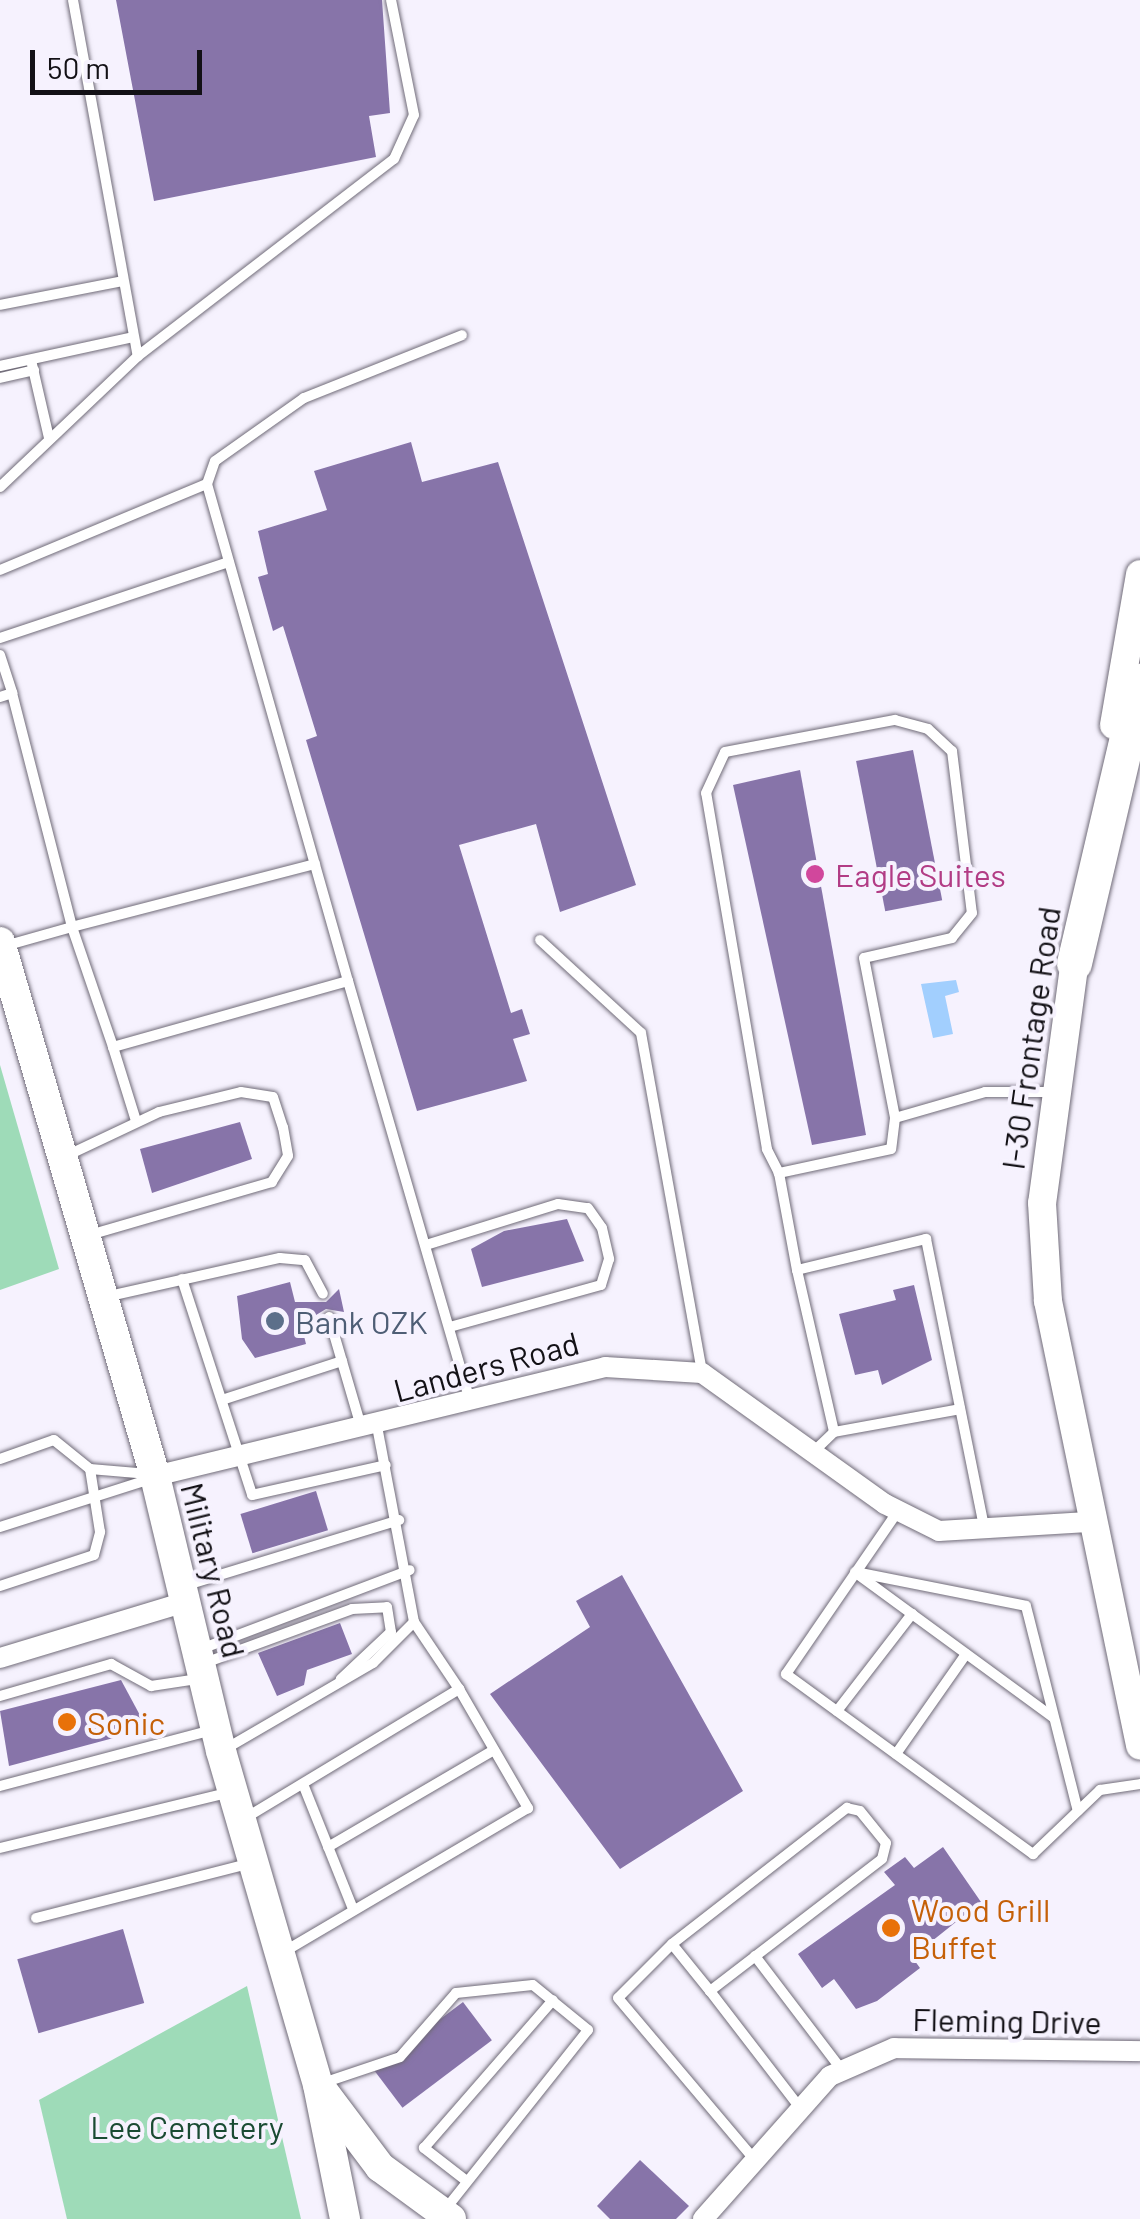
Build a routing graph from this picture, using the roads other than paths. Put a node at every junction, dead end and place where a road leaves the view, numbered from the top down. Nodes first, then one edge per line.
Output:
1 (73, 0) edge
2 (390, 0) edge
3 (123, 282) junction
4 (0, 305) edge
5 (462, 335) dead end
6 (133, 337) junction
7 (138, 356) junction
8 (32, 365) junction
9 (0, 366) edge
10 (0, 378) edge
11 (49, 438) junction
12 (207, 484) junction
13 (0, 487) edge
14 (229, 562) junction
15 (0, 570) edge
16 (1140, 574) edge
17 (0, 638) edge
18 (0, 655) edge
19 (1140, 681) edge
20 (6, 695) edge
21 (315, 864) junction
22 (72, 927) junction
23 (540, 940) dead end
24 (1, 944) edge
25 (1074, 963) junction
26 (348, 982) junction
27 (112, 1047) junction
28 (1052, 1092) junction
29 (894, 1118) junction
30 (136, 1121) junction
31 (66, 1156) junction
32 (779, 1173) junction
33 (88, 1235) junction
34 (426, 1246) junction
35 (797, 1270) junction
36 (182, 1279) junction
37 (323, 1294) dead end
38 (104, 1297) junction
39 (329, 1317) dead end
40 (450, 1327) junction
41 (342, 1361) junction
42 (702, 1373) junction
43 (225, 1399) junction
44 (470, 1402) junction
45 (960, 1409) junction
46 (370, 1428) junction
47 (834, 1432) junction
48 (814, 1451) junction
49 (243, 1454) junction
50 (0, 1460) edge
51 (386, 1465) junction
52 (90, 1469) junction
53 (155, 1476) junction
54 (95, 1500) junction
55 (898, 1510) junction
56 (398, 1520) junction
57 (1088, 1522) junction
58 (0, 1527) edge
59 (985, 1532) junction
60 (410, 1570) junction
61 (855, 1572) junction
62 (0, 1586) edge
63 (184, 1594) junction
64 (912, 1614) junction
65 (414, 1622) junction
66 (966, 1654) junction
67 (0, 1658) edge
68 (201, 1664) junction
69 (338, 1684) junction
70 (458, 1689) junction
71 (0, 1696) edge
72 (837, 1712) junction
73 (1054, 1718) junction
74 (219, 1740) junction
75 (1140, 1746) edge
76 (494, 1750) junction
77 (896, 1754) junction
78 (303, 1784) junction
79 (1140, 1784) edge
80 (0, 1786) edge
81 (242, 1804) junction
82 (1078, 1811) junction
83 (328, 1847) junction
84 (0, 1848) edge
85 (258, 1862) junction
86 (353, 1909) junction
87 (36, 1918) dead end
88 (672, 1944) junction
89 (283, 1953) junction
90 (755, 1956) junction
91 (710, 1990) junction
92 (553, 2000) junction
93 (1140, 2051) edge
94 (842, 2070) junction
95 (318, 2085) junction
96 (801, 2109) junction
97 (755, 2160) junction
98 (464, 2179) junction
99 (444, 2217) edge
100 (711, 2217) edge
101 (344, 2219) edge

1 - 3 lane
2 - 7 lane
3 - 4 lane
3 - 6 lane
5 - 12 lane
6 - 7 lane
6 - 8 lane
7 - 11 lane
8 - 9 lane
8 - 10 lane
8 - 11 lane
11 - 13 lane
12 - 14 lane
12 - 15 lane
14 - 17 lane
14 - 21 lane
16 - 25 main road, I-30 Frontage Road
18 - 20 lane
19 - 25 highway
20 - 22 lane
21 - 22 lane
21 - 26 lane
22 - 24 lane
22 - 27 lane
23 - 42 lane
24 - 31 main road, Military Road
25 - 28 main road, I-30 Frontage Road
26 - 27 lane
26 - 34 lane
27 - 30 lane
28 - 29 lane
28 - 57 main road, I-30 Frontage Road
29 - 32 lane
29 - 32 lane
30 - 31 lane
30 - 33 lane
31 - 33 main road, Military Road
32 - 35 lane
33 - 38 main road, Military Road
34 - 40 lane
34 - 40 lane
35 - 45 lane
35 - 47 lane
36 - 37 lane
36 - 38 lane
36 - 43 lane
38 - 53 main road, Military Road
39 - 41 lane
40 - 44 lane
41 - 43 lane
41 - 46 lane
42 - 44 street, Landers Road
42 - 48 street
43 - 49 lane
44 - 46 street, Landers Road
45 - 47 lane
45 - 59 lane
46 - 49 street, Landers Road
46 - 51 lane
47 - 48 lane
48 - 55 street
49 - 51 lane
49 - 53 street, Landers Road
50 - 52 lane
51 - 56 lane
52 - 53 lane
52 - 54 lane
53 - 54 lane
53 - 63 main road, Military Road
54 - 58 lane
54 - 62 lane
55 - 59 street
55 - 61 lane
56 - 60 lane
56 - 63 lane
57 - 59 street
57 - 75 main road, I-30 Frontage Road
60 - 65 lane
60 - 68 lane
61 - 64 lane
61 - 72 lane
61 - 73 lane
63 - 67 street
63 - 68 main road, Military Road
64 - 66 lane
64 - 72 lane
65 - 69 lane
65 - 70 lane
66 - 73 lane
66 - 77 lane
68 - 69 lane
68 - 71 lane
68 - 74 main road, Military Road
69 - 74 lane
70 - 76 lane
70 - 78 lane
72 - 77 lane
73 - 82 lane
74 - 80 lane
74 - 81 main road, Military Road
76 - 83 lane
76 - 86 lane
77 - 82 lane
78 - 81 lane
78 - 83 lane
79 - 82 lane
81 - 84 lane
81 - 85 main road, Military Road
83 - 86 lane
85 - 87 lane
85 - 89 main road, Military Road
86 - 89 lane
88 - 90 lane
88 - 91 lane
88 - 97 lane
89 - 95 main road, Military Road
90 - 91 lane
90 - 94 lane
91 - 96 lane
92 - 95 lane
92 - 98 lane
92 - 98 lane
93 - 94 street, Fleming Drive
94 - 96 street, Fleming Drive
95 - 99 main road
95 - 101 main road, Military Road
96 - 97 street, Fleming Drive
97 - 100 street, Fleming Drive
98 - 99 lane

